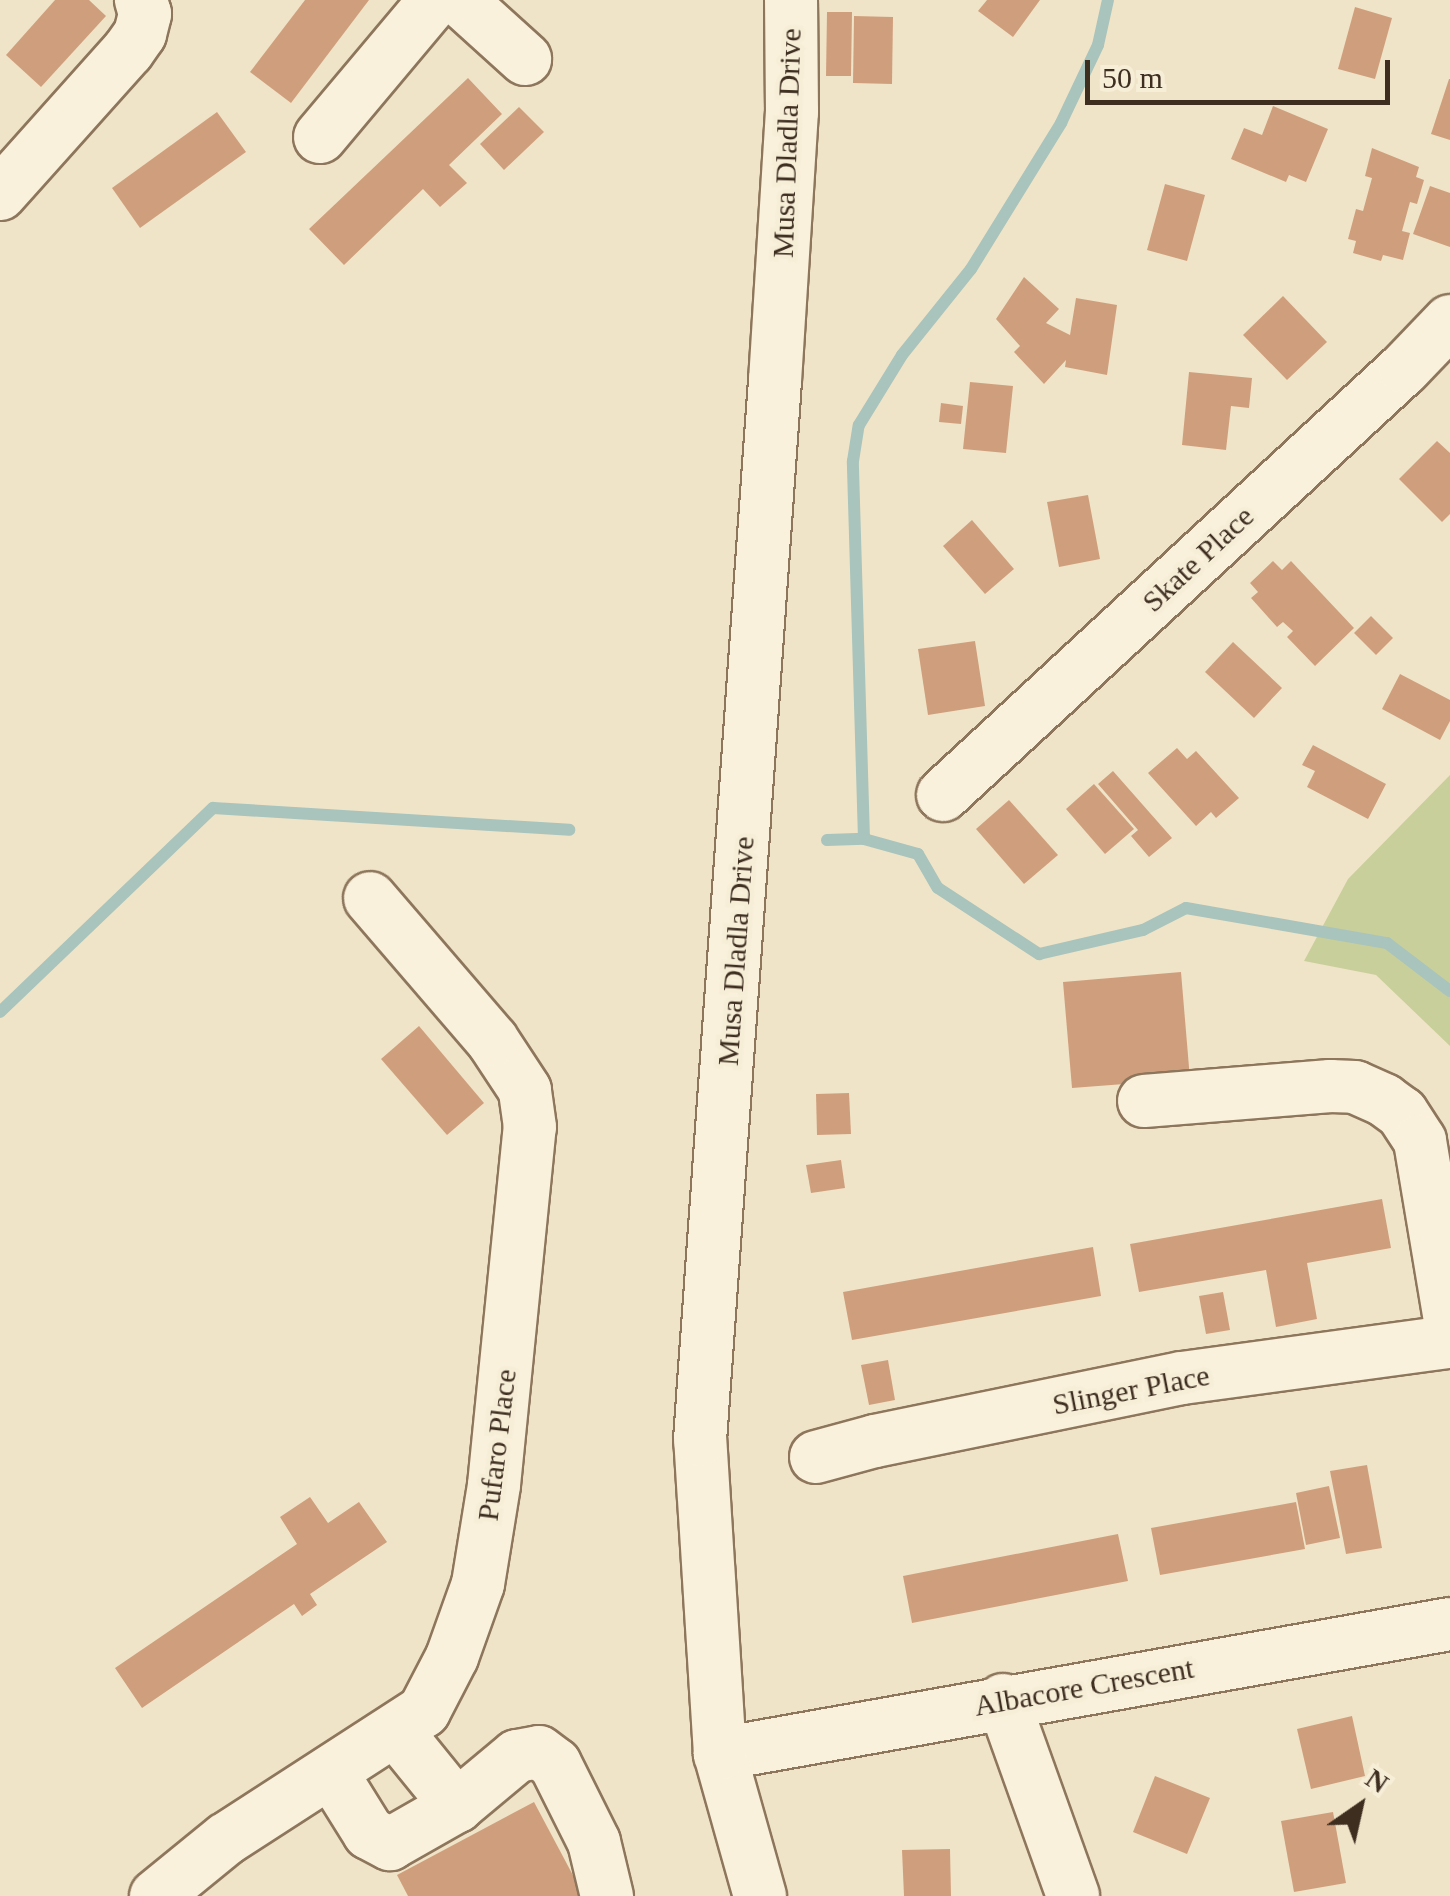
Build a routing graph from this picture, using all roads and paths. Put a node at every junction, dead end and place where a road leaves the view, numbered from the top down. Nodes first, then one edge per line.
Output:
1 (141, 0) edge
2 (435, 0) edge
3 (460, 0) edge
4 (791, 0) edge
5 (524, 59) dead end
6 (320, 137) dead end
7 (0, 194) edge
8 (1450, 321) edge
9 (943, 795) dead end
10 (370, 898) dead end
11 (1144, 1101) dead end
12 (1450, 1320) edge
13 (1450, 1342) edge
14 (816, 1457) dead end
15 (1450, 1624) edge
16 (1003, 1700) junction
17 (396, 1731) junction
18 (720, 1754) junction
19 (330, 1772) junction
20 (457, 1806) junction
21 (156, 1896) edge
22 (607, 1896) edge
23 (760, 1896) edge
24 (1073, 1896) edge

1 - 7 street
2 - 6 street
3 - 5 street
4 - 18 street, Musa Dladla Drive
8 - 9 street, Skate Place
10 - 17 street, Pufaro Place
11 - 12 street
13 - 14 street, Slinger Place
15 - 16 street, Albacore Crescent
16 - 18 street, Albacore Crescent
16 - 24 street
17 - 19 street, Pufaro Place
17 - 20 street
18 - 23 street, Musa Dladla Drive
19 - 20 street
19 - 21 street, Pufaro Place
20 - 22 street

